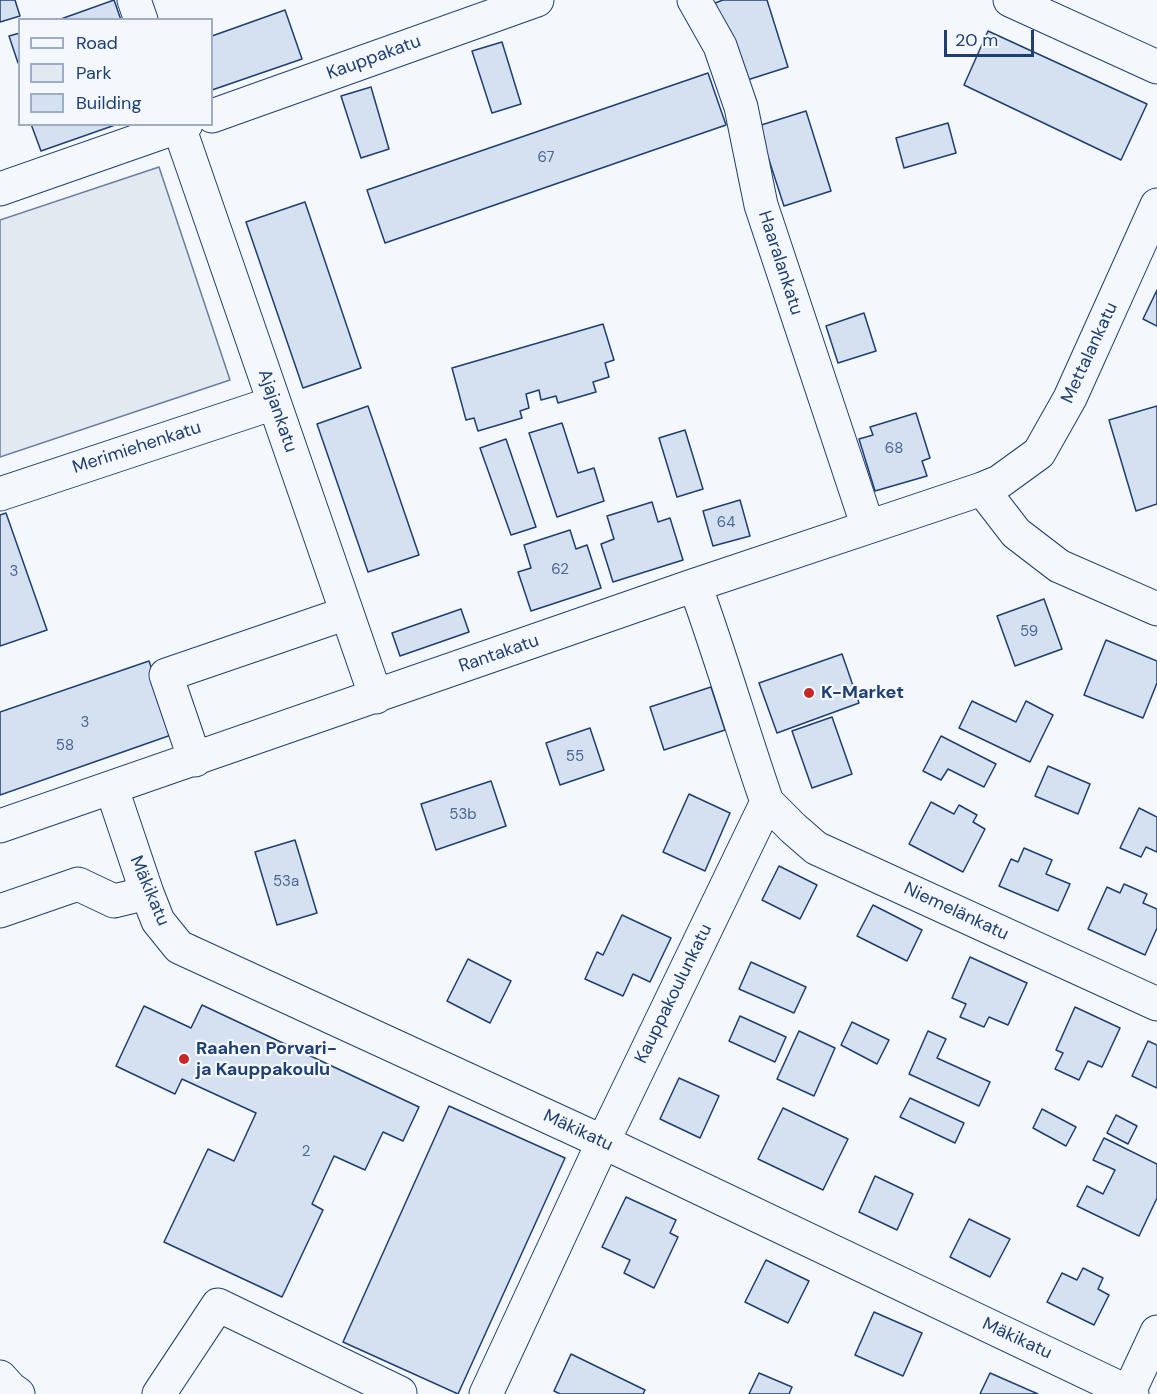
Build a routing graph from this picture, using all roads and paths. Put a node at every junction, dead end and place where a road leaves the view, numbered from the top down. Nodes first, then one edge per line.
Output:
1 (134, 0) edge
2 (537, 0) edge
3 (694, 0) edge
4 (1010, 0) edge
5 (140, 18) edge
6 (1157, 68) edge
7 (213, 116) edge
8 (178, 126) edge
9 (181, 126) edge
10 (0, 189) edge
11 (1157, 205) edge
12 (274, 403) junction
13 (990, 485) junction
14 (0, 494) edge
15 (868, 527) junction
16 (695, 585) junction
17 (1157, 609) edge
18 (347, 613) junction
19 (376, 697) junction
20 (195, 760) junction
21 (112, 789) junction
22 (767, 802) junction
23 (0, 826) edge
24 (147, 893) junction
25 (0, 911) edge
26 (1157, 1004) edge
27 (603, 1142) junction
28 (1157, 1332) edge
29 (0, 1377) edge
30 (400, 1393) edge
31 (18, 1394) edge
32 (159, 1394) edge
33 (486, 1394) edge
34 (1129, 1394) edge

1 - 5 street
2 - 7 street, Kauppakatu
3 - 15 street, Haaralankatu
4 - 6 street
8 - 10 street
9 - 12 street, Ajajankatu
11 - 13 street, Mettalankatu
12 - 14 street, Merimiehenkatu
12 - 18 street, Ajajankatu
13 - 15 street, Rantakatu
13 - 17 street
15 - 16 street, Rantakatu
16 - 19 street, Rantakatu
16 - 22 street
18 - 19 street, Ajajankatu
18 - 20 street
19 - 20 street, Rantakatu
20 - 21 street, Rantakatu
21 - 23 street, Rantakatu
21 - 24 street, Mäkikatu
22 - 26 street, Niemelänkatu
22 - 27 street, Kauppakoulunkatu
24 - 25 street
24 - 27 street, Mäkikatu
27 - 33 street, Kauppakoulunkatu
27 - 34 street, Mäkikatu
28 - 34 street
29 - 31 street
30 - 32 street

